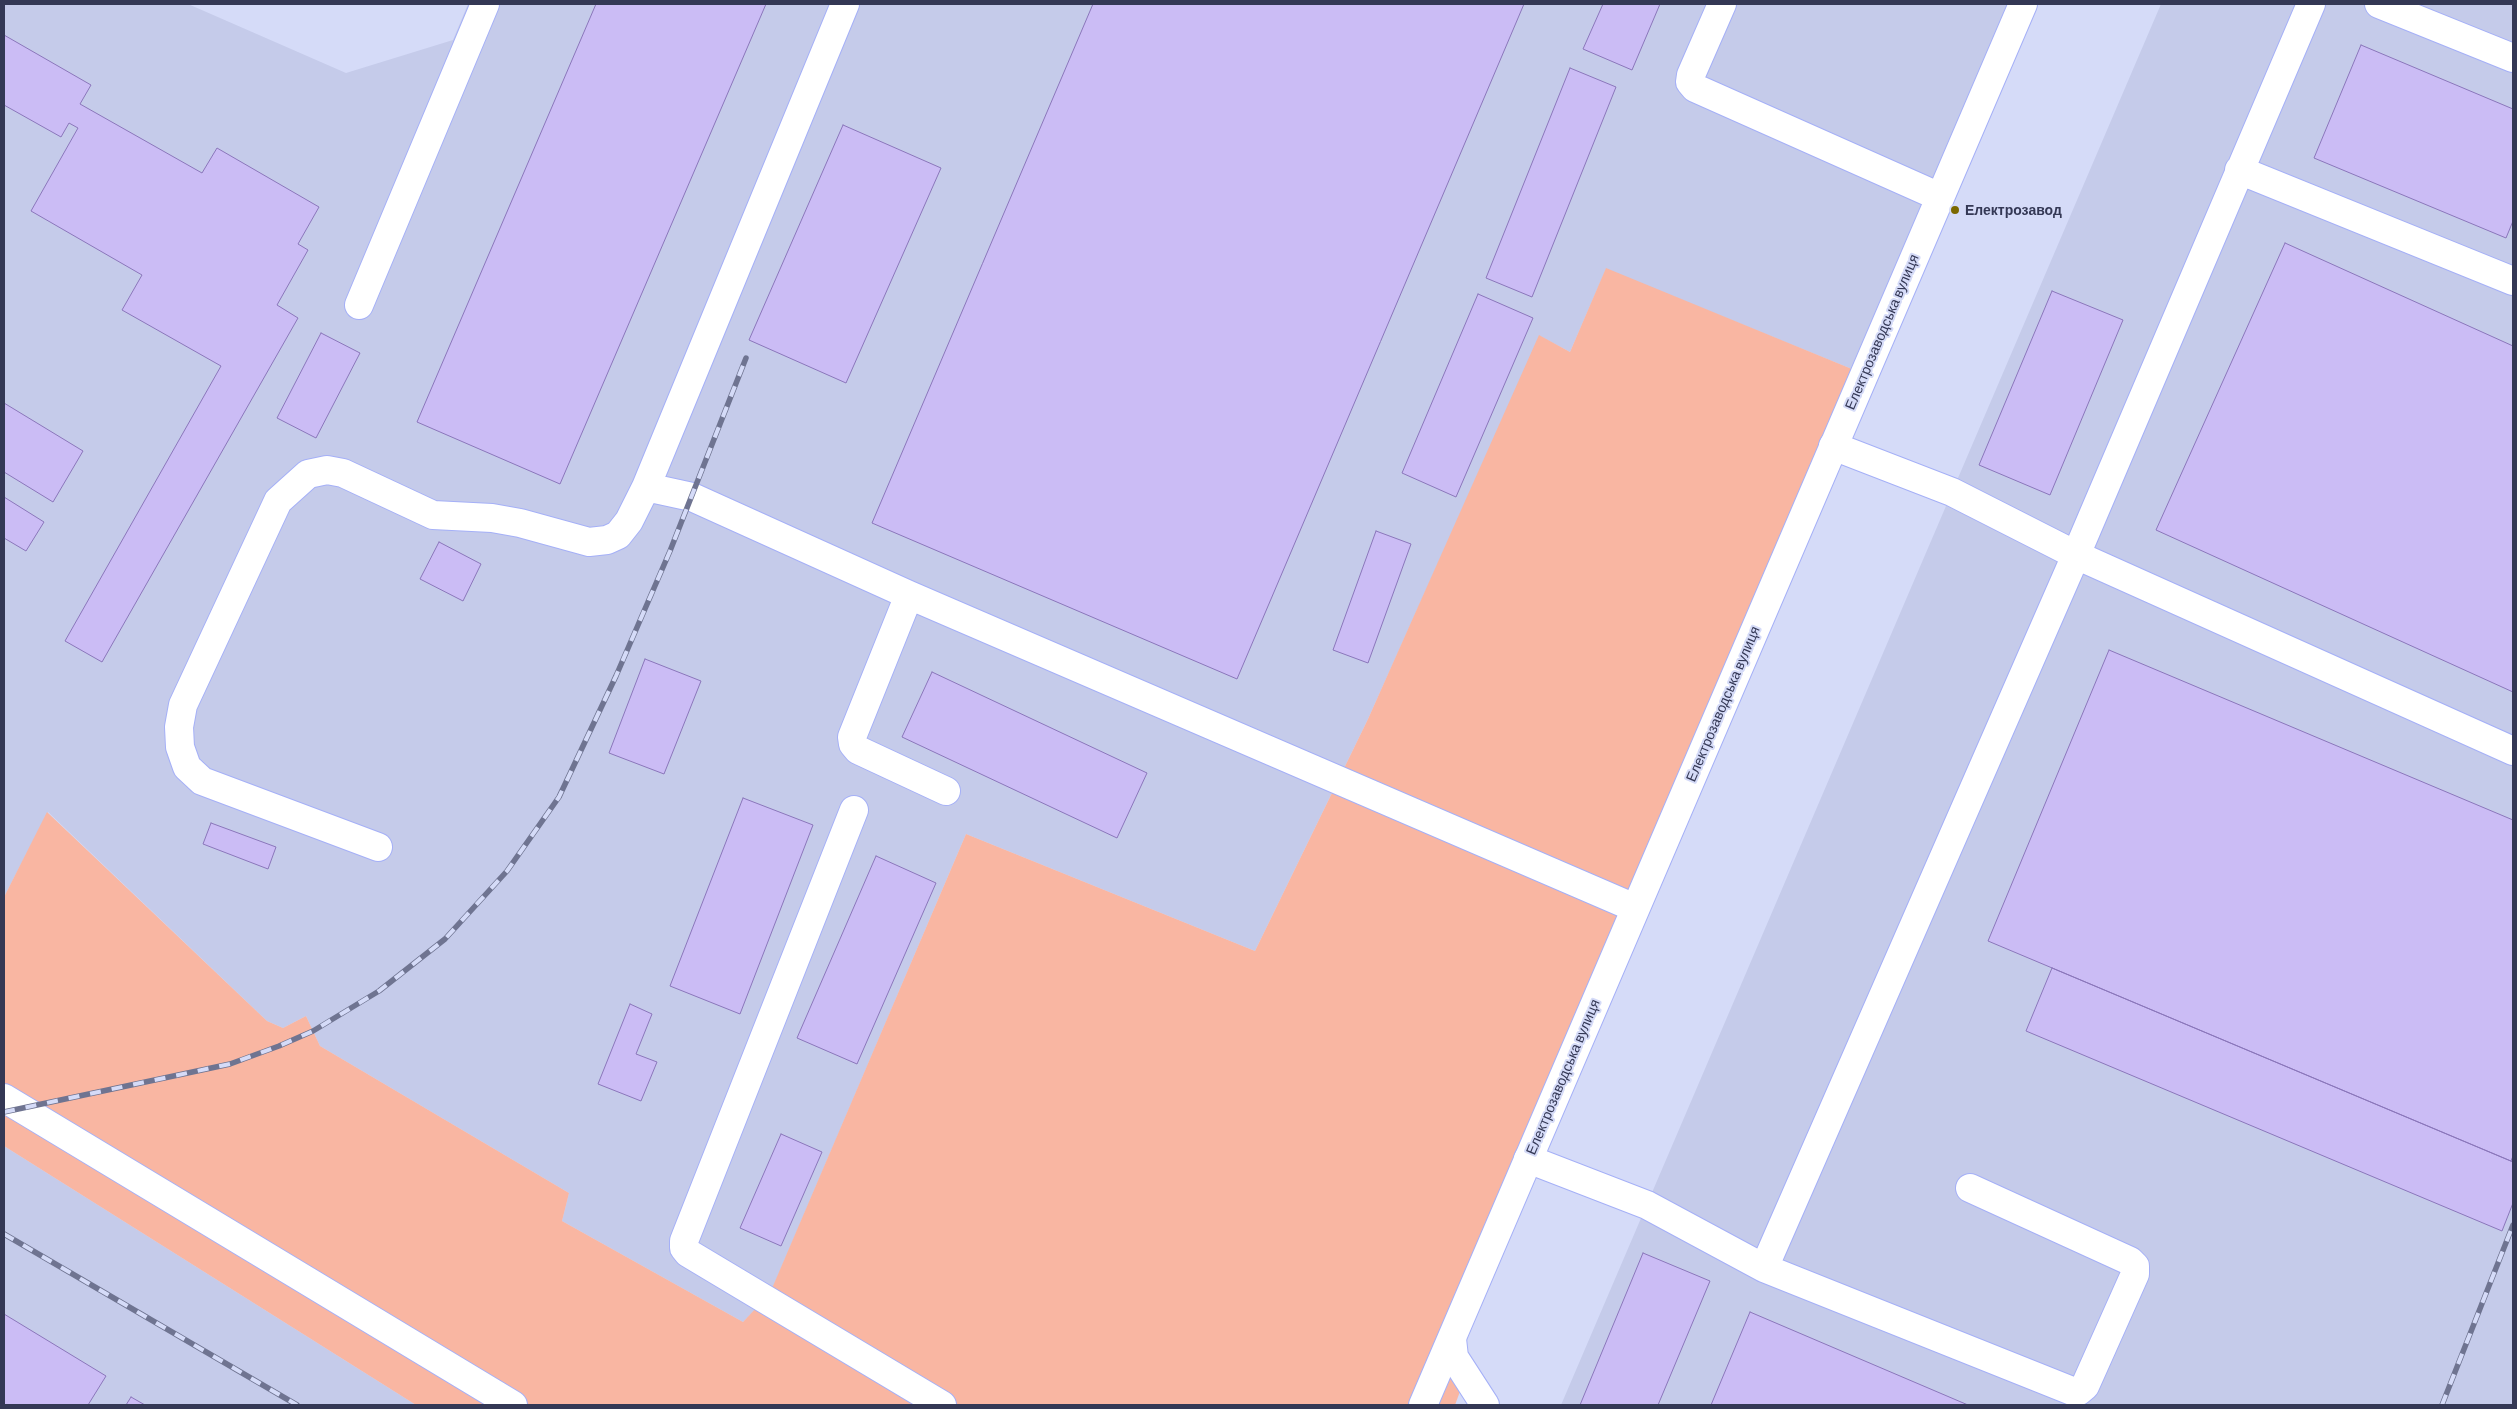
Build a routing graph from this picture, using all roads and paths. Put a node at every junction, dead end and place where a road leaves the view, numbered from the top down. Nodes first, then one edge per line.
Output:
1 (485, 4) edge
2 (845, 4) edge
3 (1722, 4) edge
4 (2023, 4) edge
5 (2311, 4) edge
6 (2379, 4) edge
7 (2513, 58) edge
8 (2239, 170) junction
9 (1940, 197) junction
10 (2513, 281) edge
11 (359, 305) dead end
12 (1833, 446) junction
13 (646, 487) junction
14 (2076, 555) junction
15 (909, 595) junction
16 (2513, 751) edge
17 (946, 791) dead end
18 (854, 810) dead end
19 (378, 847) dead end
20 (1635, 908) junction
21 (4, 1098) edge
22 (1528, 1159) junction
23 (1970, 1188) dead end
24 (1764, 1268) junction
25 (1452, 1339) junction
26 (513, 1405) edge
27 (942, 1405) edge
28 (1424, 1405) edge
29 (1486, 1405) edge

1 - 11 main road
2 - 13 main road
3 - 9 main road
4 - 9 main road, Електрозаводська вулиця
5 - 8 main road
6 - 7 main road
8 - 10 main road
8 - 14 main road
9 - 12 main road, Електрозаводська вулиця
12 - 14 main road
12 - 20 main road, Електрозаводська вулиця
13 - 15 main road
13 - 19 main road
14 - 16 main road
14 - 24 main road
15 - 17 main road
15 - 20 main road
18 - 27 main road
20 - 22 main road, Електрозаводська вулиця
21 - 26 main road
22 - 24 main road
22 - 25 main road, Електрозаводська вулиця
23 - 24 main road
25 - 28 main road, Електрозаводська вулиця
25 - 29 main road

